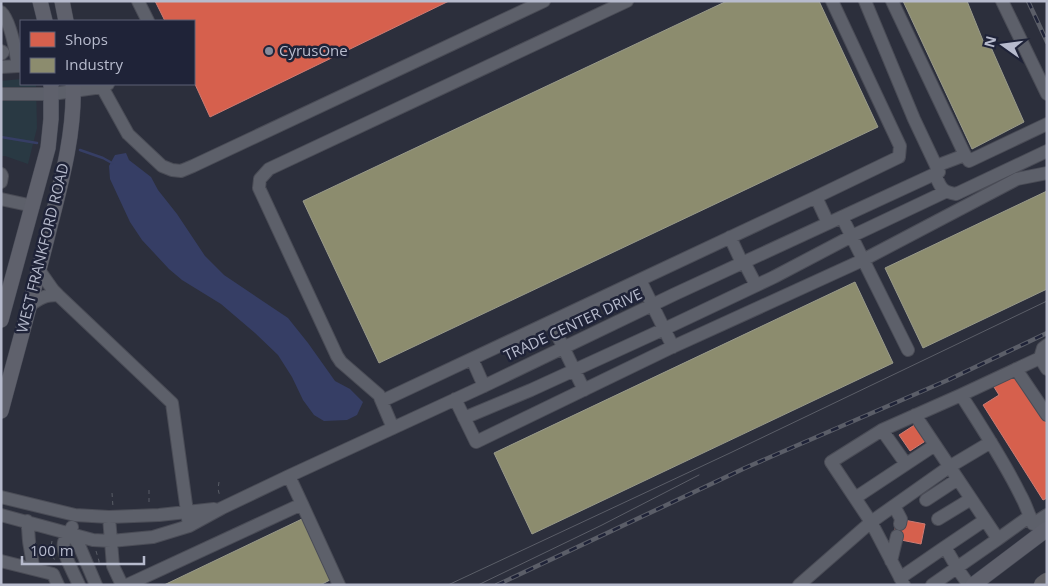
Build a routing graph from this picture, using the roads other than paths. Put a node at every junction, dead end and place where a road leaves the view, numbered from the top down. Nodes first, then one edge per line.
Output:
1 (40, 1) edge
2 (62, 1) edge
3 (138, 1) edge
4 (544, 1) edge
5 (628, 1) edge
6 (832, 1) edge
7 (865, 1) edge
8 (892, 1) edge
9 (1002, 1) edge
10 (1, 12) edge
11 (44, 20) edge
12 (66, 20) edge
13 (148, 20) edge
14 (13, 39) junction
15 (2, 52) edge
16 (1, 67) edge
17 (105, 85) edge
18 (74, 88) edge
19 (51, 89) edge
20 (1, 94) edge
21 (1047, 94) edge
22 (1047, 124) edge
23 (1047, 151) edge
24 (965, 154) junction
25 (937, 170) junction
26 (1047, 173) edge
27 (1, 174) edge
28 (1, 182) edge
29 (945, 192) junction
30 (816, 197) junction
31 (1, 199) edge
32 (33, 206) junction
33 (842, 217) junction
34 (828, 223) junction
35 (852, 236) junction
36 (730, 238) junction
37 (864, 260) junction
38 (743, 263) junction
39 (39, 270) junction
40 (640, 280) junction
41 (756, 285) junction
42 (58, 295) junction
43 (30, 304) junction
44 (652, 305) junction
45 (1, 320) edge
46 (551, 322) junction
47 (665, 329) junction
48 (1047, 345) edge
49 (673, 347) junction
50 (564, 348) junction
51 (908, 350) dead end
52 (472, 359) junction
53 (1043, 363) edge
54 (1016, 369) junction
55 (574, 370) junction
56 (484, 386) junction
57 (584, 390) junction
58 (961, 395) junction
59 (455, 399) junction
60 (382, 401) junction
61 (1, 411) edge
62 (915, 415) junction
63 (1047, 415) edge
64 (464, 418) junction
65 (393, 428) junction
66 (882, 430) junction
67 (991, 442) junction
68 (935, 445) junction
69 (906, 464) junction
70 (950, 467) junction
71 (289, 476) junction
72 (958, 480) junction
73 (1, 497) edge
74 (855, 498) junction
75 (971, 499) junction
76 (926, 500) dead end
77 (221, 503) junction
78 (302, 504) junction
79 (894, 506) junction
80 (111, 512) junction
81 (186, 512) junction
82 (1, 514) edge
83 (75, 515) junction
84 (1047, 515) edge
85 (938, 519) dead end
86 (985, 520) junction
87 (27, 521) junction
88 (871, 522) junction
89 (189, 526) junction
90 (1037, 526) edge
91 (70, 533) junction
92 (998, 539) junction
93 (111, 541) junction
94 (945, 547) junction
95 (1, 561) edge
96 (891, 561) junction
97 (958, 568) junction
98 (33, 569) junction
99 (1047, 582) edge
100 (901, 583) edge
101 (58, 585) edge
102 (79, 585) edge
103 (96, 585) edge
104 (122, 585) edge
105 (127, 585) edge
106 (339, 585) edge
107 (799, 585) edge
108 (932, 585) edge
109 (971, 585) edge
110 (1043, 585) edge

1 - 11 main road
2 - 12 main road
3 - 13 street
4 - 17 street
5 - 60 street
6 - 30 street
7 - 25 street
8 - 24 street
9 - 21 street
10 - 14 street
14 - 15 street
14 - 16 street
17 - 18 street
18 - 19 street
18 - 39 main road, WEST FRANKFORD ROAD
19 - 20 street
19 - 32 main road, WEST FRANKFORD ROAD
22 - 24 street
23 - 29 street
24 - 25 street, TRADE CENTER DRIVE
25 - 29 street
25 - 33 street, TRADE CENTER DRIVE
26 - 37 street
27 - 28 street
29 - 35 street
30 - 34 street
30 - 36 street
31 - 32 street
32 - 45 main road, WEST FRANKFORD ROAD
33 - 34 street, TRADE CENTER DRIVE
33 - 35 street
34 - 38 street, TRADE CENTER DRIVE
35 - 37 street
35 - 41 street
36 - 38 street
36 - 40 street
37 - 49 street
37 - 51 street
38 - 41 street
38 - 44 street, TRADE CENTER DRIVE
39 - 42 street
39 - 43 main road, WEST FRANKFORD ROAD
40 - 44 street
40 - 46 street
41 - 47 street
42 - 43 street
42 - 81 street
43 - 61 main road, WEST FRANKFORD ROAD
44 - 47 street
44 - 50 street, TRADE CENTER DRIVE
46 - 50 street
46 - 52 street
47 - 49 street
47 - 55 street
48 - 53 street
49 - 57 street
50 - 55 street
50 - 56 street, TRADE CENTER DRIVE
52 - 56 street
52 - 60 street
53 - 54 street
54 - 58 street
54 - 63 street
55 - 57 street
55 - 64 street
56 - 59 street, TRADE CENTER DRIVE
57 - 64 street
58 - 62 street
58 - 67 street
59 - 64 street
59 - 65 street, TRADE CENTER DRIVE
60 - 65 street
62 - 66 street
62 - 68 street
65 - 71 street, TRADE CENTER DRIVE
66 - 69 street
66 - 74 street
67 - 70 street
67 - 90 street
68 - 69 street
68 - 70 street
69 - 74 street
70 - 72 street
70 - 79 street
71 - 77 street, TRADE CENTER DRIVE
71 - 78 street
72 - 75 street
72 - 76 street
73 - 83 street, TRADE CENTER DRIVE
74 - 88 street
75 - 85 street
75 - 86 street
77 - 81 street, TRADE CENTER DRIVE
77 - 89 street, TRADE CENTER DRIVE
78 - 105 street
78 - 106 street
79 - 88 street
79 - 96 street
80 - 81 street, TRADE CENTER DRIVE
80 - 83 street, TRADE CENTER DRIVE
80 - 93 street
81 - 89 street
82 - 87 street, TRADE CENTER DRIVE
83 - 91 street
84 - 90 street
86 - 92 street
86 - 94 street
87 - 91 street, TRADE CENTER DRIVE
87 - 98 street
88 - 96 street
88 - 107 street
89 - 93 street, TRADE CENTER DRIVE
90 - 92 street
90 - 109 main road
91 - 93 street, TRADE CENTER DRIVE
91 - 102 street
91 - 103 street
92 - 97 street
93 - 104 street
94 - 97 street
94 - 100 street
95 - 98 street
96 - 100 street
97 - 108 street
97 - 109 street
98 - 101 street
99 - 110 highway

